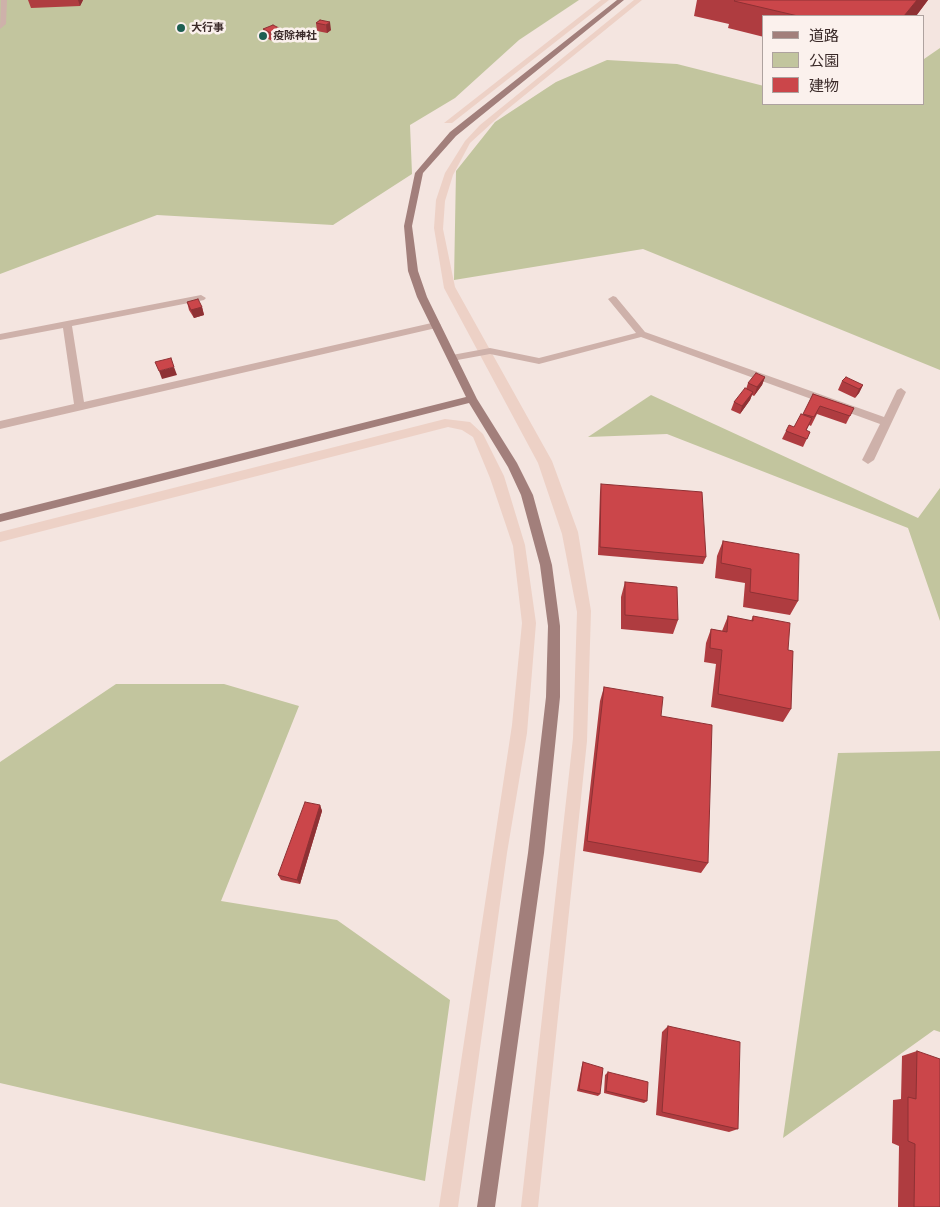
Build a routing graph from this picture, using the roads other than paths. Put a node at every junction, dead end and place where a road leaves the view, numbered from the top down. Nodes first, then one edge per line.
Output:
1 (4, 0) edge
2 (621, 0) edge
3 (0, 27) edge
4 (201, 298) dead end
5 (613, 299) dead end
6 (67, 324) junction
7 (436, 325) junction
8 (642, 334) junction
9 (0, 338) edge
10 (452, 358) junction
11 (901, 392) dead end
12 (472, 399) junction
13 (80, 407) junction
14 (887, 422) junction
15 (0, 425) edge
16 (868, 460) dead end
17 (0, 518) edge
18 (486, 1207) edge

1 - 3 street
2 - 7 street
4 - 6 street
5 - 8 street
6 - 9 street
6 - 13 street
7 - 10 street
7 - 13 street
8 - 10 street
8 - 14 street
10 - 12 street
11 - 14 street
12 - 17 street
12 - 18 street
13 - 15 street
14 - 16 street

